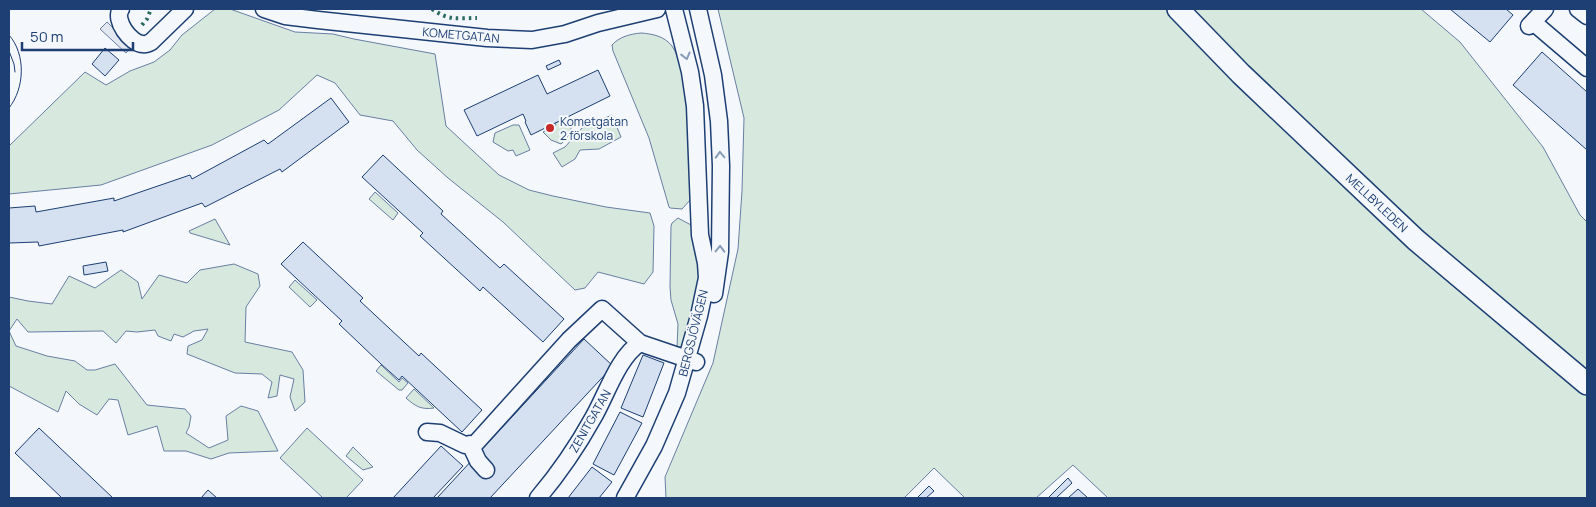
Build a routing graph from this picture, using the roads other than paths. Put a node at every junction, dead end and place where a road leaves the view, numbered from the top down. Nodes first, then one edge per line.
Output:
1 (121, 9) edge
2 (186, 9) edge
3 (264, 9) edge
4 (657, 9) edge
5 (674, 9) edge
6 (698, 9) edge
7 (1178, 9) edge
8 (1578, 9) edge
9 (595, 16) edge
10 (1536, 16) edge
11 (1587, 16) edge
12 (1587, 68) edge
13 (640, 343) junction
14 (692, 360) junction
15 (1587, 384) edge
16 (427, 432) dead end
17 (470, 444) junction
18 (486, 470) dead end
19 (538, 498) edge
20 (625, 498) edge
21 (636, 498) edge

1 - 2 street
3 - 9 street, KOMETGATAN
4 - 9 street, KOMETGATAN
5 -> 14 street, BERGSJÖVÄGEN
14 -> 6 street, BERGSJÖVÄGEN
7 - 15 main road, MELLBYLEDEN
8 - 11 street
10 - 12 street
13 - 14 street
13 - 17 street
13 - 19 street, ZENITGATAN
14 - 20 street, BERGSJÖVÄGEN
14 - 21 street, BERGSJÖVÄGEN
16 - 17 street
17 - 18 street

